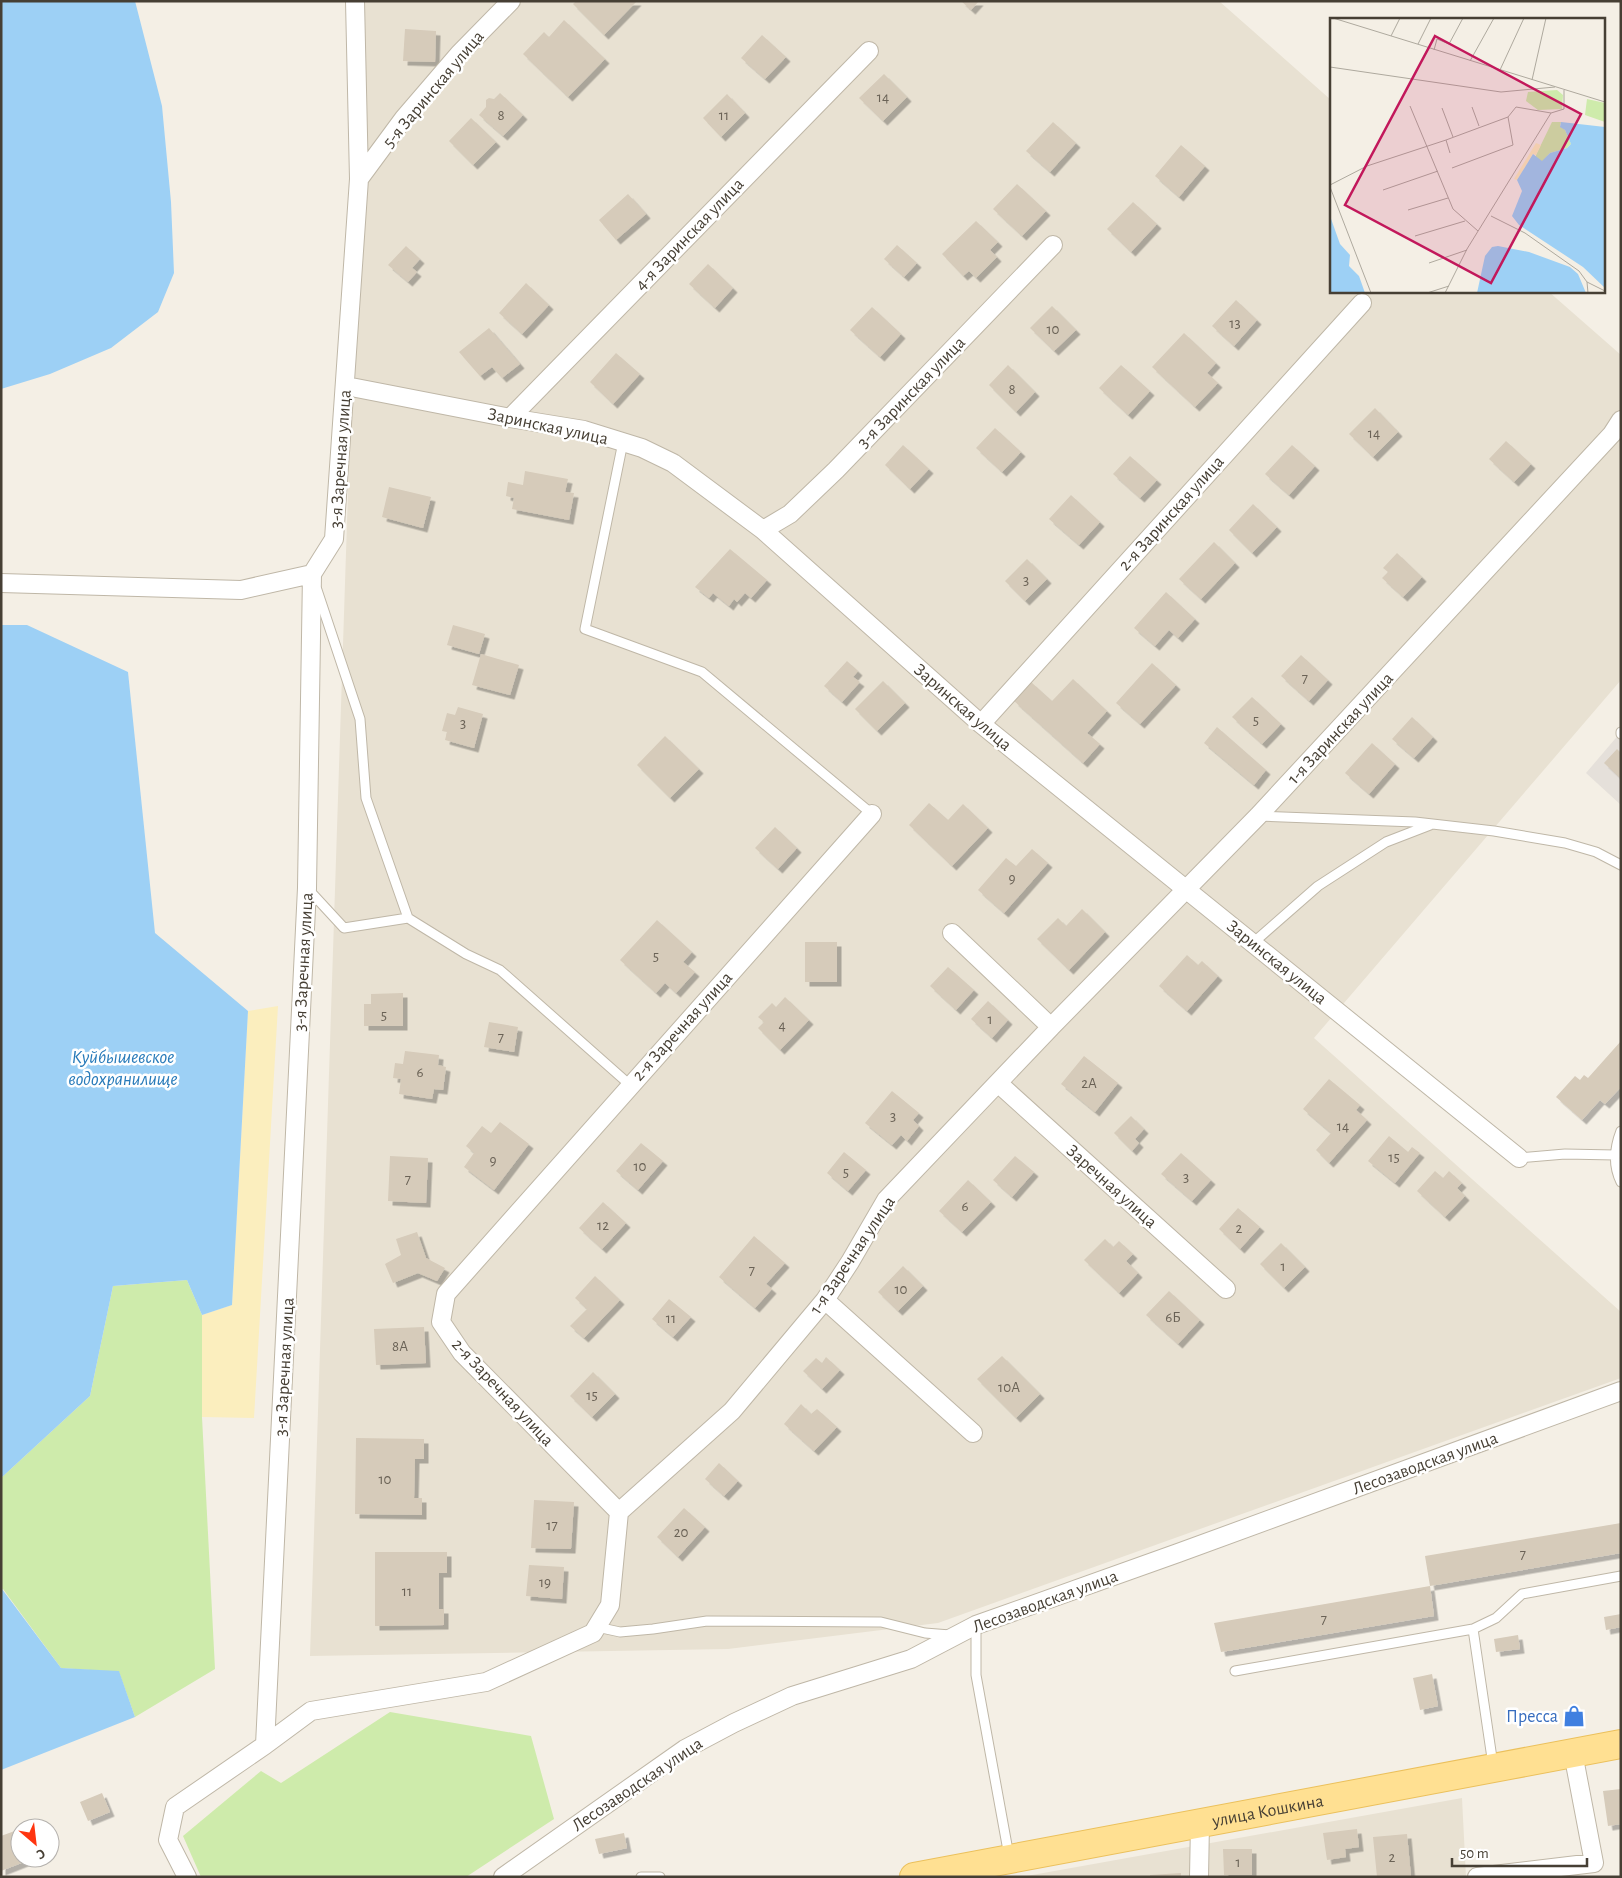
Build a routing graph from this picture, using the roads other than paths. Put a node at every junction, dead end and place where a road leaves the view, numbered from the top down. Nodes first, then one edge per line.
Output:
1 (355, 1) edge
2 (511, 1) edge
3 (869, 50) dead end
4 (359, 179) junction
5 (1053, 245) dead end
6 (1362, 303) dead end
7 (346, 386) junction
8 (510, 418) junction
9 (1621, 420) edge
10 (623, 442) junction
11 (763, 530) junction
12 (312, 574) junction
13 (1, 583) edge
14 (981, 724) junction
15 (872, 814) joint
16 (1258, 816) junction
17 (1433, 824) junction
18 (1621, 865) edge
19 (307, 888) junction
20 (1186, 889) junction
21 (408, 918) junction
22 (952, 933) dead end
23 (1253, 943) junction
24 (1051, 1027) junction
25 (998, 1083) junction
26 (630, 1086) junction
27 (1621, 1131) edge
28 (1615, 1155) junction
29 (1519, 1158) joint
30 (1621, 1182) edge
31 (1226, 1288) dead end
32 (825, 1300) junction
33 (1621, 1391) edge
34 (973, 1433) dead end
35 (619, 1512) junction
36 (1621, 1576) edge
37 (976, 1625) junction
38 (597, 1627) junction
39 (1473, 1629) junction
40 (953, 1636) junction
41 (1236, 1671) dead end
42 (1621, 1744) edge
43 (265, 1745) junction
44 (1573, 1753) junction
45 (1494, 1768) junction
46 (1200, 1823) junction
47 (1010, 1859) junction
48 (187, 1877) edge
49 (503, 1877) edge
50 (640, 1877) edge
51 (660, 1877) edge
52 (914, 1877) edge
53 (1199, 1877) edge
54 (1477, 1877) edge

1 - 4 street, 3-я Заречная улица
2 - 4 street, 5-я Заринская улица
3 - 8 street, 4-я Заринская улица
4 - 7 street, 3-я Заречная улица
5 - 11 street, 3-я Заринская улица
6 - 14 street, 2-я Заринская улица
7 - 8 street, Заринская улица
7 - 12 street, 3-я Заречная улица
8 - 10 street, Заринская улица
9 - 16 street, 1-я Заринская улица
10 - 11 street, Заринская улица
10 - 15 lane
11 - 14 street, Заринская улица
12 - 13 street
12 - 19 street, 3-я Заречная улица
12 - 21 lane
14 - 20 street, Заринская улица
15 - 26 street, 2-я Заречная улица
16 - 17 lane
16 - 20 street, 1-я Заринская улица
17 - 18 lane
17 - 23 lane
19 - 21 lane
19 - 43 street, 3-я Заречная улица
20 - 23 street, Заринская улица
20 - 24 street, 1-я Заринская улица
21 - 26 lane
22 - 24 street
23 - 29 street, Заринская улица
24 - 25 street, 1-я Заречная улица
25 - 31 street, Заречная улица
25 - 32 street, 1-я Заречная улица
26 - 35 street, 2-я Заречная улица
27 - 28 lane
28 - 29 lane
28 - 30 lane
32 - 34 street
32 - 35 street, 1-я Заречная улица
33 - 37 street, Лесозаводская улица
35 - 38 street
36 - 39 lane
37 - 40 street, Лесозаводская улица
37 - 47 lane
38 - 40 lane
38 - 43 street
39 - 41 lane
39 - 45 lane
40 - 49 street, Лесозаводская улица
42 - 44 main road, улица Кошкина
43 - 48 street
44 - 45 main road, улица Кошкина
44 - 54 street
45 - 46 main road, улица Кошкина
46 - 47 main road, улица Кошкина
46 - 53 street
47 - 52 main road, улица Кошкина
50 - 51 lane

